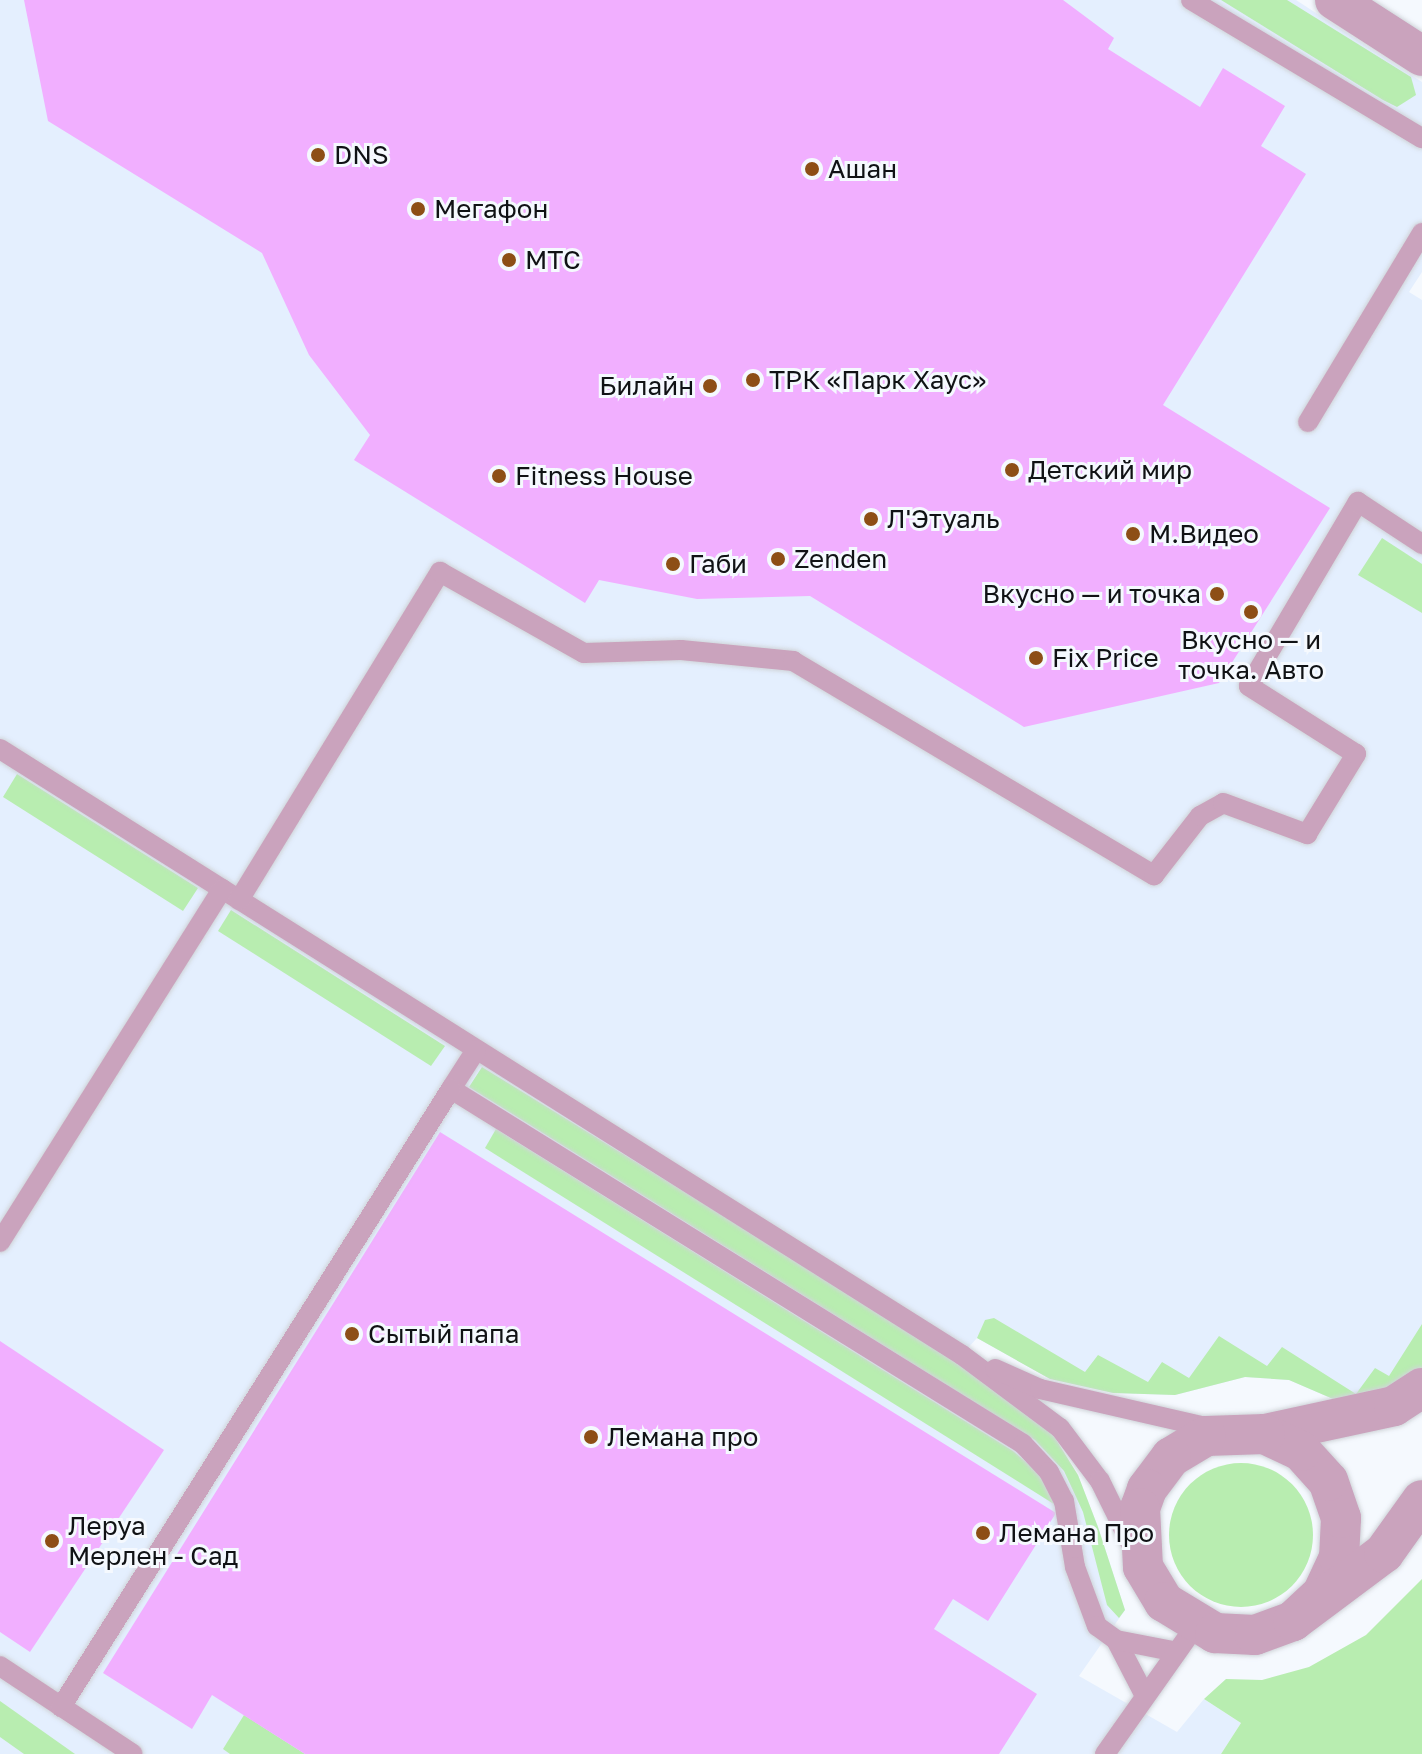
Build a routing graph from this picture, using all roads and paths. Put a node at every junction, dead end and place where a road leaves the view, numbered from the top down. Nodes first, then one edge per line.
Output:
1 (1191, 0) edge
2 (1335, 0) edge
3 (1422, 56) edge
4 (1422, 138) edge
5 (1422, 233) edge
6 (1308, 422) dead end
7 (1422, 544) edge
8 (1, 751) edge
9 (231, 894) junction
10 (476, 1050) junction
11 (451, 1089) junction
12 (0, 1242) edge
13 (962, 1355) junction
14 (1422, 1388) edge
15 (1225, 1432) junction
16 (1265, 1434) junction
17 (1422, 1500) edge
18 (1152, 1586) junction
19 (1293, 1621) junction
20 (1186, 1638) junction
21 (1116, 1640) junction
22 (0, 1666) edge
23 (1145, 1696) junction
24 (61, 1707) junction
25 (133, 1754) edge
26 (1105, 1754) edge

1 - 4 lane
2 - 3 street
5 - 6 lane
7 - 9 lane
8 - 9 lane
9 - 10 lane
9 - 12 lane
10 - 11 lane
10 - 13 lane
11 - 21 lane
11 - 24 lane
13 - 15 lane
13 - 18 lane
14 - 16 street
15 - 16 street
15 - 18 street
16 - 19 street
17 - 19 street
18 - 20 street
19 - 20 street
20 - 21 lane
20 - 23 lane
21 - 23 lane
22 - 24 lane
23 - 26 lane
24 - 25 lane

